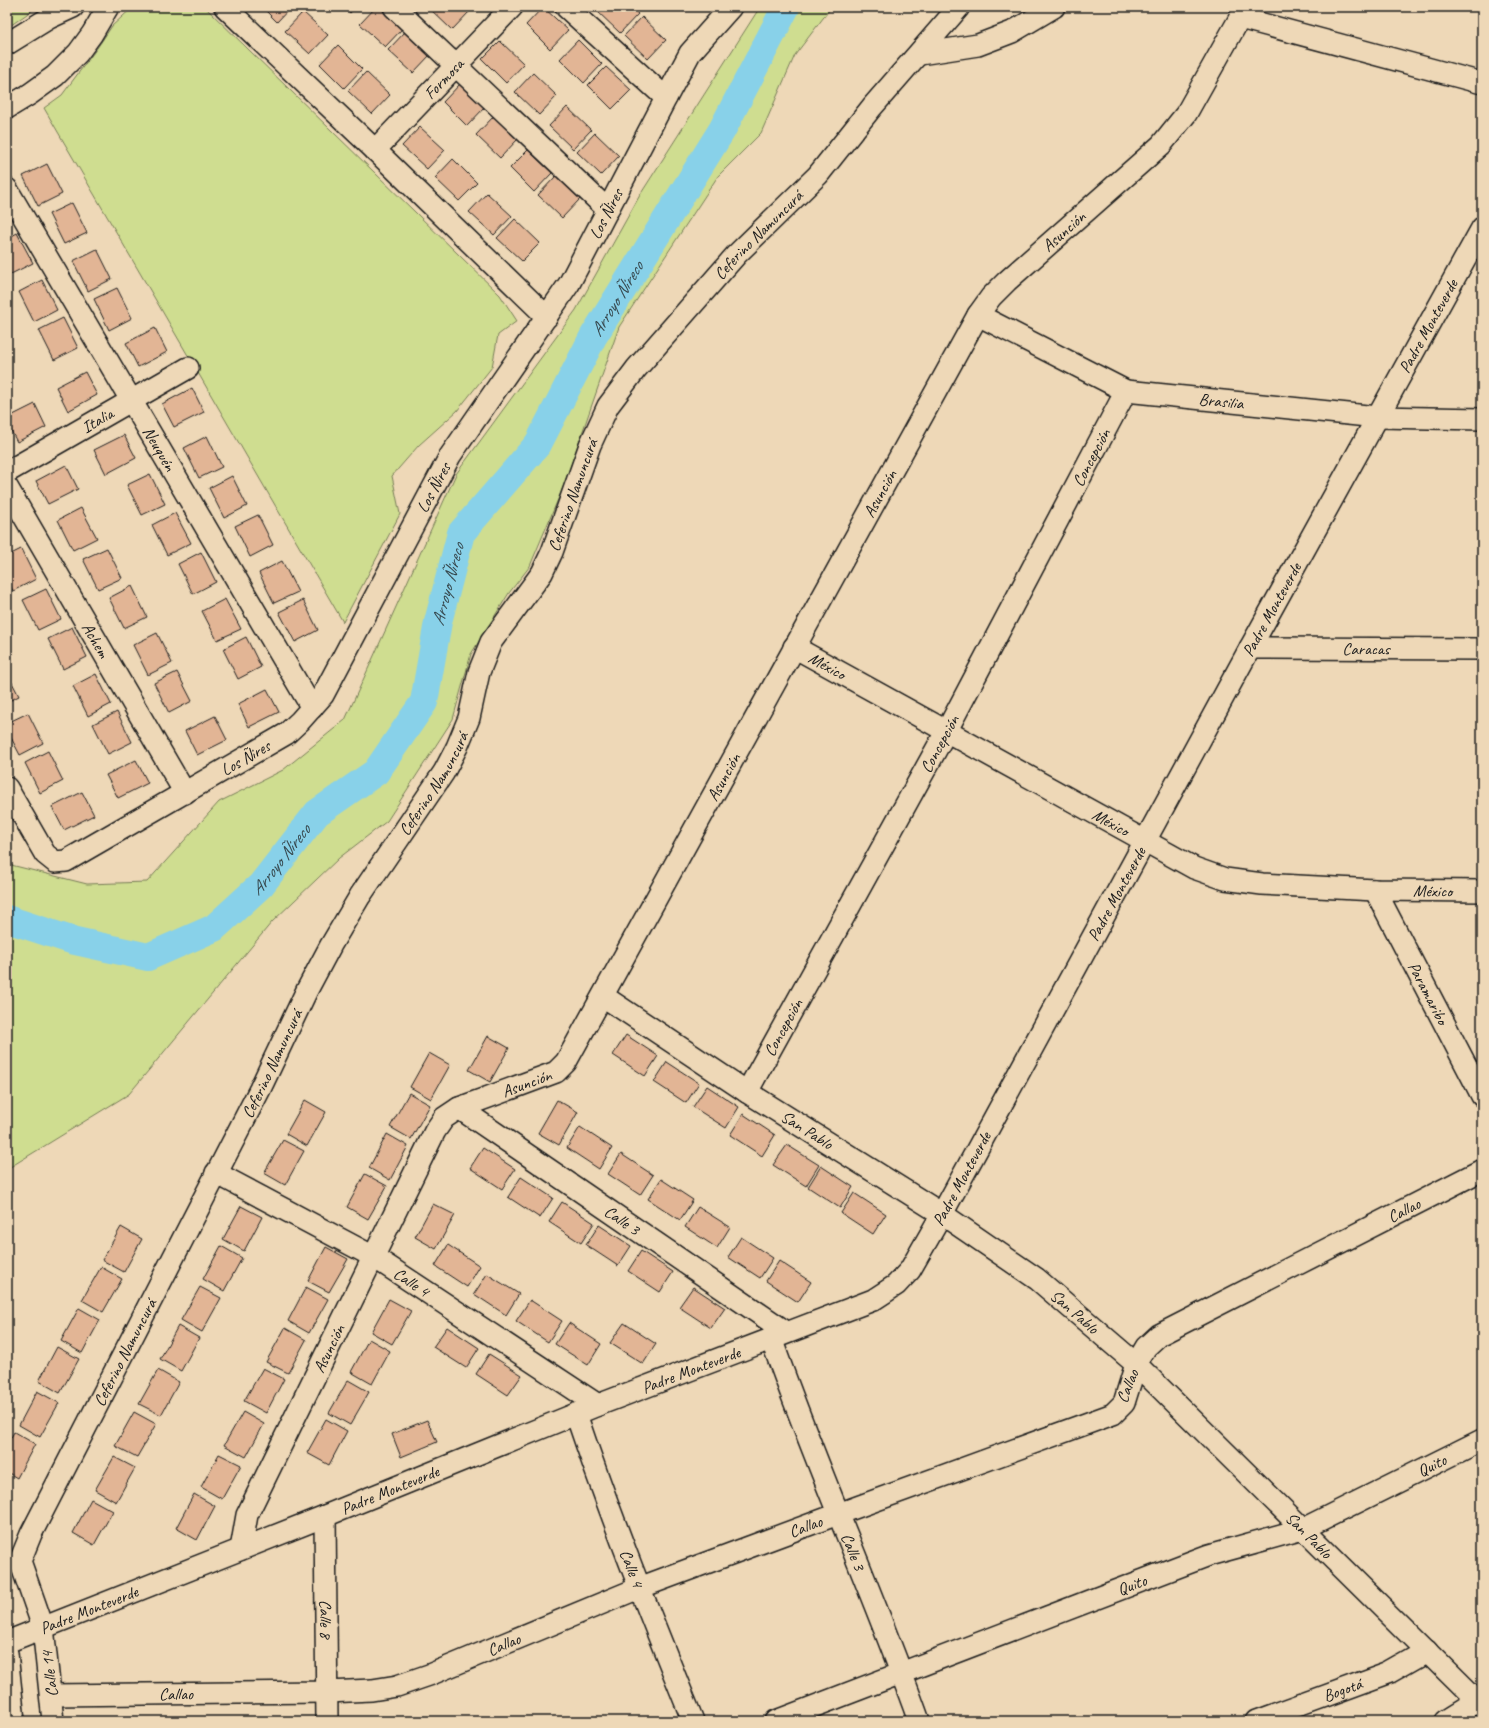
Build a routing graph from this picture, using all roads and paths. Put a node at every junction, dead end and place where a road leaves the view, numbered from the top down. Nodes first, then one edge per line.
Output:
1 (73, 7) edge
2 (106, 7) edge
3 (225, 7) edge
4 (394, 7) edge
5 (512, 7) edge
6 (566, 7) edge
7 (731, 7) edge
8 (959, 7) edge
9 (1054, 7) edge
10 (1243, 13) edge
11 (7, 44) edge
12 (920, 54) junction
13 (455, 65) junction
14 (1482, 83) edge
15 (666, 98) junction
16 (7, 108) edge
17 (375, 150) junction
18 (7, 189) edge
19 (608, 210) junction
20 (1482, 228) edge
21 (978, 314) junction
22 (547, 317) junction
23 (188, 368) dead end
24 (1126, 391) junction
25 (131, 400) junction
26 (1377, 417) junction
27 (1482, 419) edge
28 (7, 472) edge
29 (7, 487) edge
30 (794, 647) junction
31 (1250, 648) junction
32 (1482, 649) edge
33 (312, 708) junction
34 (947, 730) junction
35 (7, 788) edge
36 (185, 792) junction
37 (1146, 842) junction
38 (1375, 890) junction
39 (1482, 891) edge
40 (603, 996) junction
41 (747, 1092) junction
42 (1482, 1096) edge
43 (459, 1108) junction
44 (1482, 1170) edge
45 (216, 1173) junction
46 (942, 1214) junction
47 (374, 1257) junction
48 (778, 1335) junction
49 (1136, 1364) junction
50 (598, 1405) junction
51 (576, 1414) junction
52 (1482, 1440) edge
53 (838, 1514) junction
54 (326, 1516) junction
55 (1303, 1529) junction
56 (241, 1549) junction
57 (639, 1588) junction
58 (43, 1627) junction
59 (7, 1642) edge
60 (1427, 1651) junction
61 (7, 1653) edge
62 (901, 1672) junction
63 (327, 1692) junction
64 (52, 1695) junction
65 (1480, 1702) edge
66 (14, 1721) edge
67 (53, 1721) edge
68 (327, 1721) edge
69 (693, 1721) edge
70 (776, 1721) edge
71 (919, 1721) edge
72 (1256, 1721) edge
73 (1445, 1721) edge

1 - 11 street
2 - 16 street
3 - 17 street
4 - 13 street
5 - 13 street, Formosa
6 - 15 street
7 - 15 street, Los Ñires
8 - 12 street, Ceferino Namuncurá
9 - 12 street
10 - 14 street
10 - 21 street, Asunción
12 - 45 street, Ceferino Namuncurá
13 - 17 street, Formosa
13 - 19 street
15 - 19 street, Los Ñires
17 - 22 street
18 - 25 street, Neuquén
19 - 22 street, Los Ñires
20 - 26 street, Padre Monteverde
21 - 24 street, Brasilia
21 - 30 street, Asunción
22 - 33 street, Los Ñires
23 - 25 street, Italia
24 - 26 street, Brasilia
24 - 34 street, Concepción
25 - 28 street, Italia
25 - 33 street, Neuquén
26 - 27 street, Brasilia
26 - 31 street, Padre Monteverde
29 - 36 street, Achem
30 - 34 street, México
30 - 40 street, Asunción
31 - 32 street, Caracas
31 - 37 street, Padre Monteverde
33 - 36 street, Los Ñires
34 - 37 street, México
34 - 41 street, Concepción
35 - 36 street, Los Ñires
37 - 38 street, México
37 - 46 street, Padre Monteverde
38 - 39 street, México
38 - 42 street, Paramaribo
40 - 41 street, San Pablo
40 - 43 street, Asunción
41 - 46 street, San Pablo
43 - 47 street, Asunción
43 - 48 street, Calle 3
44 - 49 street, Callao
45 - 47 street, Calle 4
45 - 58 street, Ceferino Namuncurá
46 - 48 street, Padre Monteverde
46 - 49 street, San Pablo
47 - 50 street, Calle 4
47 - 56 street, Asunción
48 - 50 street, Padre Monteverde
48 - 53 street, Calle 3
49 - 53 street, Callao
49 - 55 street, San Pablo
50 - 51 street, Padre Monteverde
51 - 54 street, Padre Monteverde
51 - 57 street, Calle 4
52 - 55 street, Quito
53 - 57 street, Callao
53 - 62 street, Calle 3
54 - 56 street, Padre Monteverde
54 - 63 street, Calle 8
55 - 60 street, San Pablo
55 - 62 street, Quito
56 - 58 street, Padre Monteverde
57 - 63 street, Callao
57 - 69 street, Calle 4
58 - 59 street, Padre Monteverde
58 - 64 street, Calle 14
60 - 65 street, San Pablo
60 - 72 street, Bogotá
61 - 66 street
62 - 70 street, Quito
62 - 71 street, Calle 3
63 - 64 street, Callao
63 - 68 street, Calle 8
64 - 67 street, Calle 14
65 - 73 street

